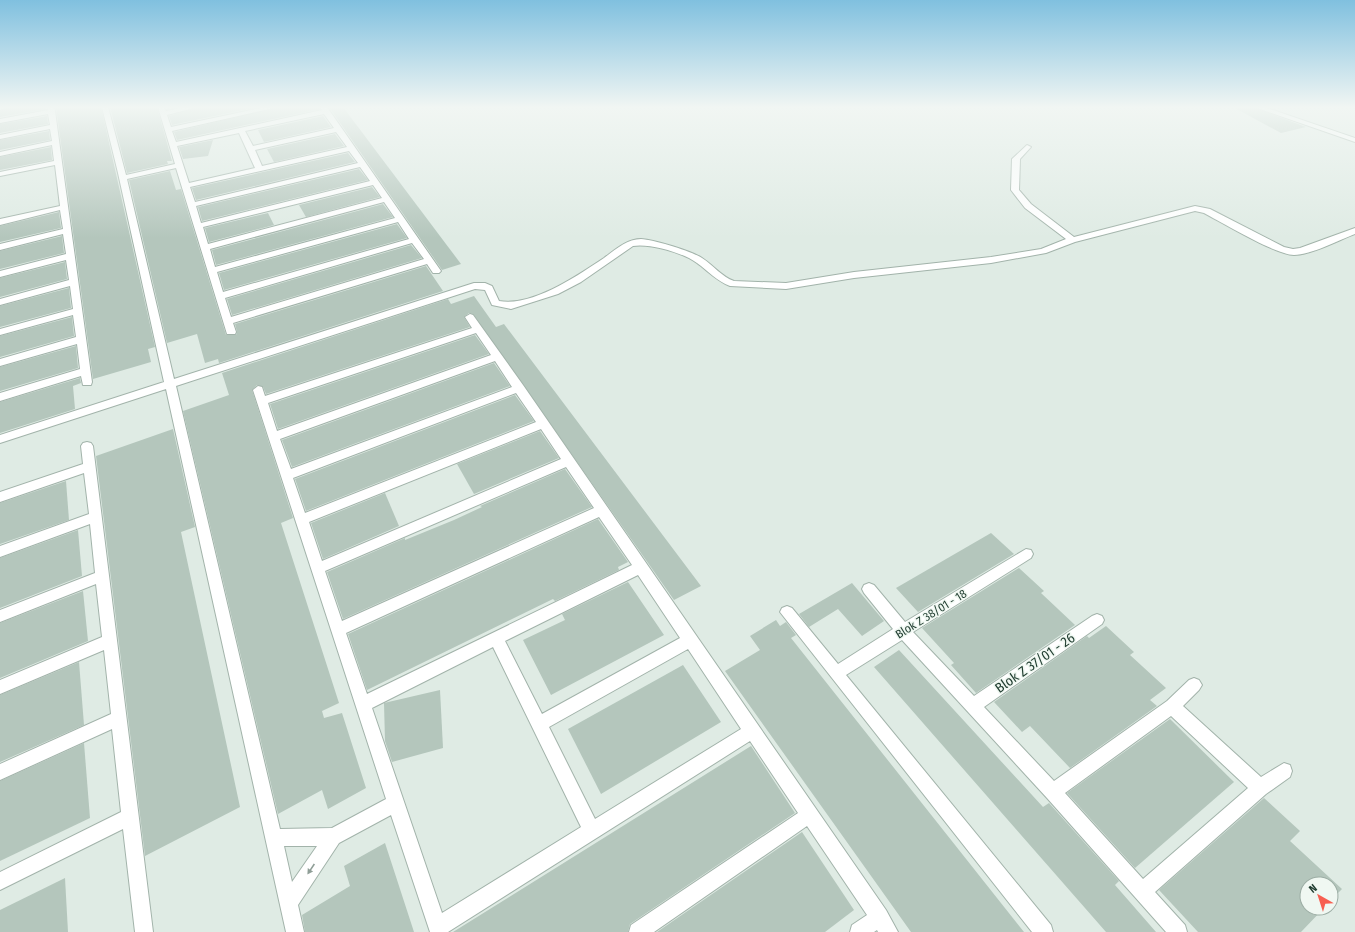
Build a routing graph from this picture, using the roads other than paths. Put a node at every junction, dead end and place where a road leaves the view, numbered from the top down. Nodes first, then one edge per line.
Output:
1 (16, 150) edge
2 (57, 150) edge
3 (115, 150) edge
4 (175, 150) edge
5 (251, 150) edge
6 (340, 150) edge
7 (353, 150) edge
8 (1024, 150) edge
9 (0, 154) edge
10 (59, 162) junction
11 (362, 164) junction
12 (179, 165) junction
13 (260, 169) junction
14 (0, 174) edge
15 (122, 178) junction
16 (375, 182) junction
17 (186, 186) junction
18 (386, 199) junction
19 (192, 205) junction
20 (64, 207) junction
21 (400, 219) junction
22 (0, 222) edge
23 (198, 226) junction
24 (67, 231) junction
25 (1355, 231) edge
26 (414, 240) junction
27 (1072, 240) junction
28 (0, 247) edge
29 (205, 248) junction
30 (70, 256) junction
31 (428, 261) junction
32 (212, 271) junction
33 (436, 271) dead end
34 (0, 274) edge
35 (74, 282) junction
36 (220, 296) junction
37 (0, 302) edge
38 (78, 311) junction
39 (228, 321) junction
40 (0, 332) edge
41 (231, 332) dead end
42 (81, 339) junction
43 (497, 357) junction
44 (0, 362) edge
45 (170, 384) junction
46 (519, 388) junction
47 (0, 397) edge
48 (543, 424) junction
49 (273, 437) junction
50 (0, 439) edge
51 (87, 446) dead end
52 (568, 461) junction
53 (90, 467) junction
54 (286, 476) junction
55 (0, 497) edge
56 (602, 510) junction
57 (95, 518) junction
58 (301, 520) junction
59 (0, 552) edge
60 (1026, 554) dead end
61 (641, 567) junction
62 (317, 569) junction
63 (102, 576) junction
64 (870, 589) dead end
65 (787, 612) dead end
66 (0, 616) edge
67 (1097, 620) dead end
68 (338, 630) junction
69 (904, 632) junction
70 (496, 638) junction
71 (690, 640) junction
72 (110, 641) junction
73 (836, 672) junction
74 (0, 686) edge
75 (1194, 686) dead end
76 (363, 704) junction
77 (973, 706) junction
78 (1172, 706) junction
79 (119, 718) junction
80 (539, 724) junction
81 (752, 731) junction
82 (1284, 770) dead end
83 (0, 772) edge
84 (1260, 788) junction
85 (1053, 792) junction
86 (396, 803) junction
87 (809, 815) junction
88 (131, 816) junction
89 (592, 831) junction
90 (333, 837) junction
91 (273, 838) junction
92 (0, 881) edge
93 (1141, 892) junction
94 (288, 904) junction
95 (879, 917) junction
96 (438, 929) edge
97 (144, 932) edge
98 (294, 932) edge
99 (638, 932) edge
100 (859, 932) edge
101 (889, 932) edge
102 (1044, 932) edge
103 (1178, 932) edge

1 - 9 street
2 - 10 street
3 - 15 street
4 - 12 street
5 - 13 street
6 - 13 street
7 - 11 street
8 - 27 street
10 - 14 street
10 - 20 street
11 - 16 street
11 - 19 street
12 - 15 street
12 - 17 street
13 - 17 street
15 - 45 street
16 - 18 street
16 - 23 street
17 - 19 street
18 - 21 street
18 - 29 street
19 - 23 street
20 - 22 street
20 - 24 street
21 - 26 street
21 - 32 street
23 - 29 street
24 - 28 street
24 - 30 street
25 - 27 street
26 - 31 street
26 - 36 street
27 - 45 street
29 - 32 street
30 - 34 street
30 - 35 street
31 - 33 street
31 - 39 street
32 - 36 street
35 - 37 street
35 - 38 street
36 - 39 street
38 - 40 street
38 - 42 street
39 - 41 street
42 - 44 street
42 - 47 street
43 - 46 street
43 - 49 street
43 - 49 street
45 - 50 street
45 - 91 street
46 - 48 street
46 - 54 street
48 - 52 street
48 - 58 street
49 - 54 street
51 - 53 street
52 - 56 street
52 - 62 street
53 - 55 street
53 - 57 street
54 - 58 street
56 - 61 street
56 - 68 street
57 - 59 street
57 - 63 street
58 - 62 street
60 - 69 street, Blok Z 38/01 - 18
61 - 70 street
61 - 71 street
62 - 68 street
63 - 66 street
63 - 72 street
64 - 69 street
65 - 73 street
67 - 77 street, Blok Z 37/01 - 26
68 - 76 street
69 - 73 street, Blok Z 38/01 - 18
69 - 77 street
70 - 76 street
70 - 80 street
71 - 80 street
71 - 81 street
72 - 74 street
72 - 79 street
73 - 102 street
75 - 78 street
76 - 86 street
77 - 85 street
78 - 84 street
78 - 85 street
79 - 83 street
79 - 88 street
80 - 89 street
81 - 87 street
81 - 89 street
82 - 84 street
84 - 93 street
85 - 93 street
86 - 90 street
86 - 96 street
87 - 95 street
87 - 99 street
88 - 92 street
88 - 97 street
89 - 96 street
90 - 91 street
90 -> 94 street
91 - 94 street
93 - 103 street
94 - 98 street
95 - 100 street
95 - 101 street

